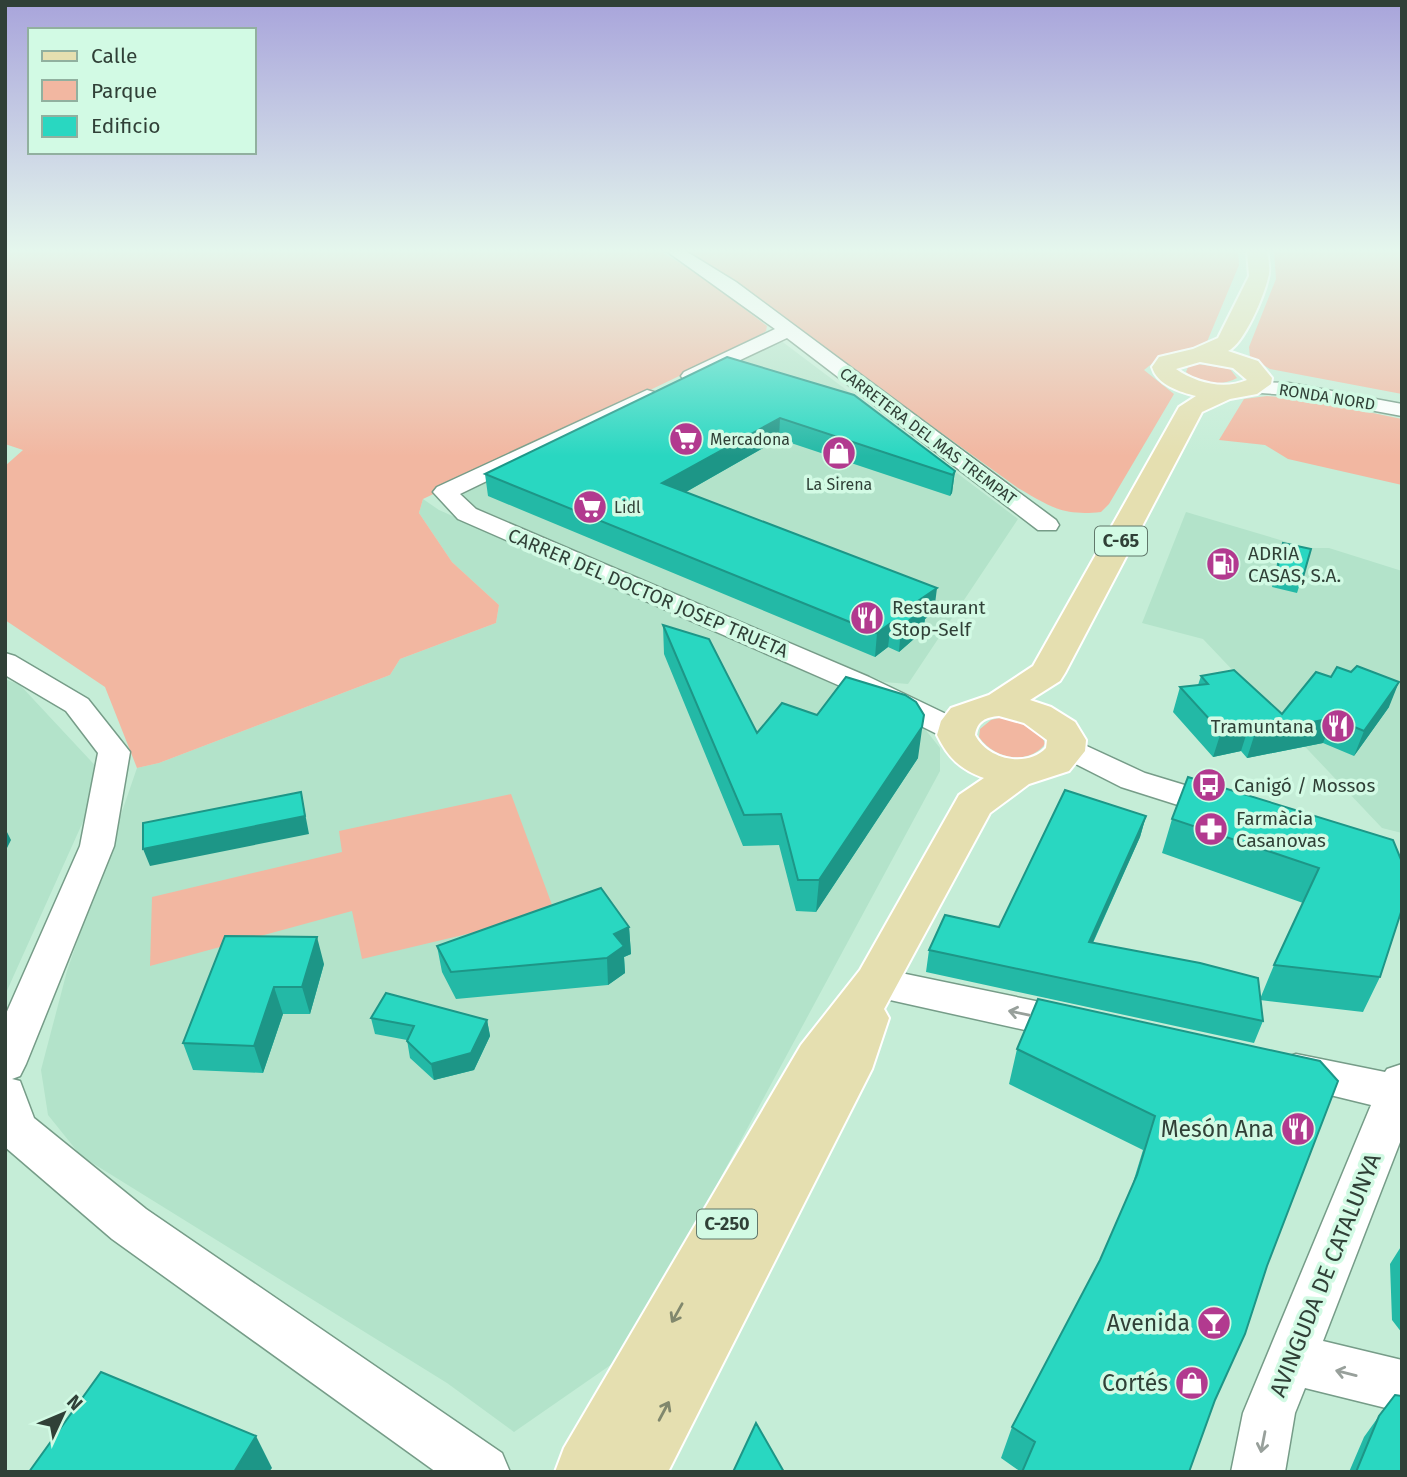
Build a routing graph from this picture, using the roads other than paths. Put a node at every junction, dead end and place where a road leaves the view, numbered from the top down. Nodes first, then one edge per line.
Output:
1 (773, 319) edge
2 (1251, 319) edge
3 (788, 330) junction
4 (1241, 371) junction
5 (1187, 395) junction
6 (1402, 401) edge
7 (1402, 410) edge
8 (1047, 525) dead end
9 (5, 662) edge
10 (1047, 673) junction
11 (975, 727) junction
12 (1047, 750) junction
13 (974, 805) junction
14 (1247, 816) edge
15 (877, 983) junction
16 (1104, 1031) edge
17 (5, 1064) edge
18 (1264, 1065) edge
19 (1400, 1087) edge
20 (9, 1119) edge
21 (1291, 1359) junction
22 (1402, 1386) edge
23 (483, 1472) edge
24 (588, 1472) edge
25 (632, 1472) edge
26 (1258, 1472) edge

1 - 3 street, CARRETERA DEL MAS TREMPAT
2 - 4 main road
3 - 8 street, CARRETERA DEL MAS TREMPAT
3 - 11 street, CARRER DEL DOCTOR JOSEP TRUETA
4 - 5 main road
4 - 5 main road
4 - 6 street, RONDA NORD
4 - 7 street, RONDA NORD
5 - 10 main road, C-65
9 - 17 street
10 - 11 main road, C-65
10 - 12 main road, C-65
11 - 12 main road
11 - 12 main road
11 - 13 main road, C-250
12 - 13 main road, C-250
12 - 14 street
13 - 15 main road, C-250
16 -> 15 street
15 -> 24 main road, C-250
25 -> 15 main road, C-250
18 - 19 street
19 - 21 street, AVINGUDA DE CATALUNYA
20 - 23 street
22 -> 21 street
21 -> 26 street, AVINGUDA DE CATALUNYA

